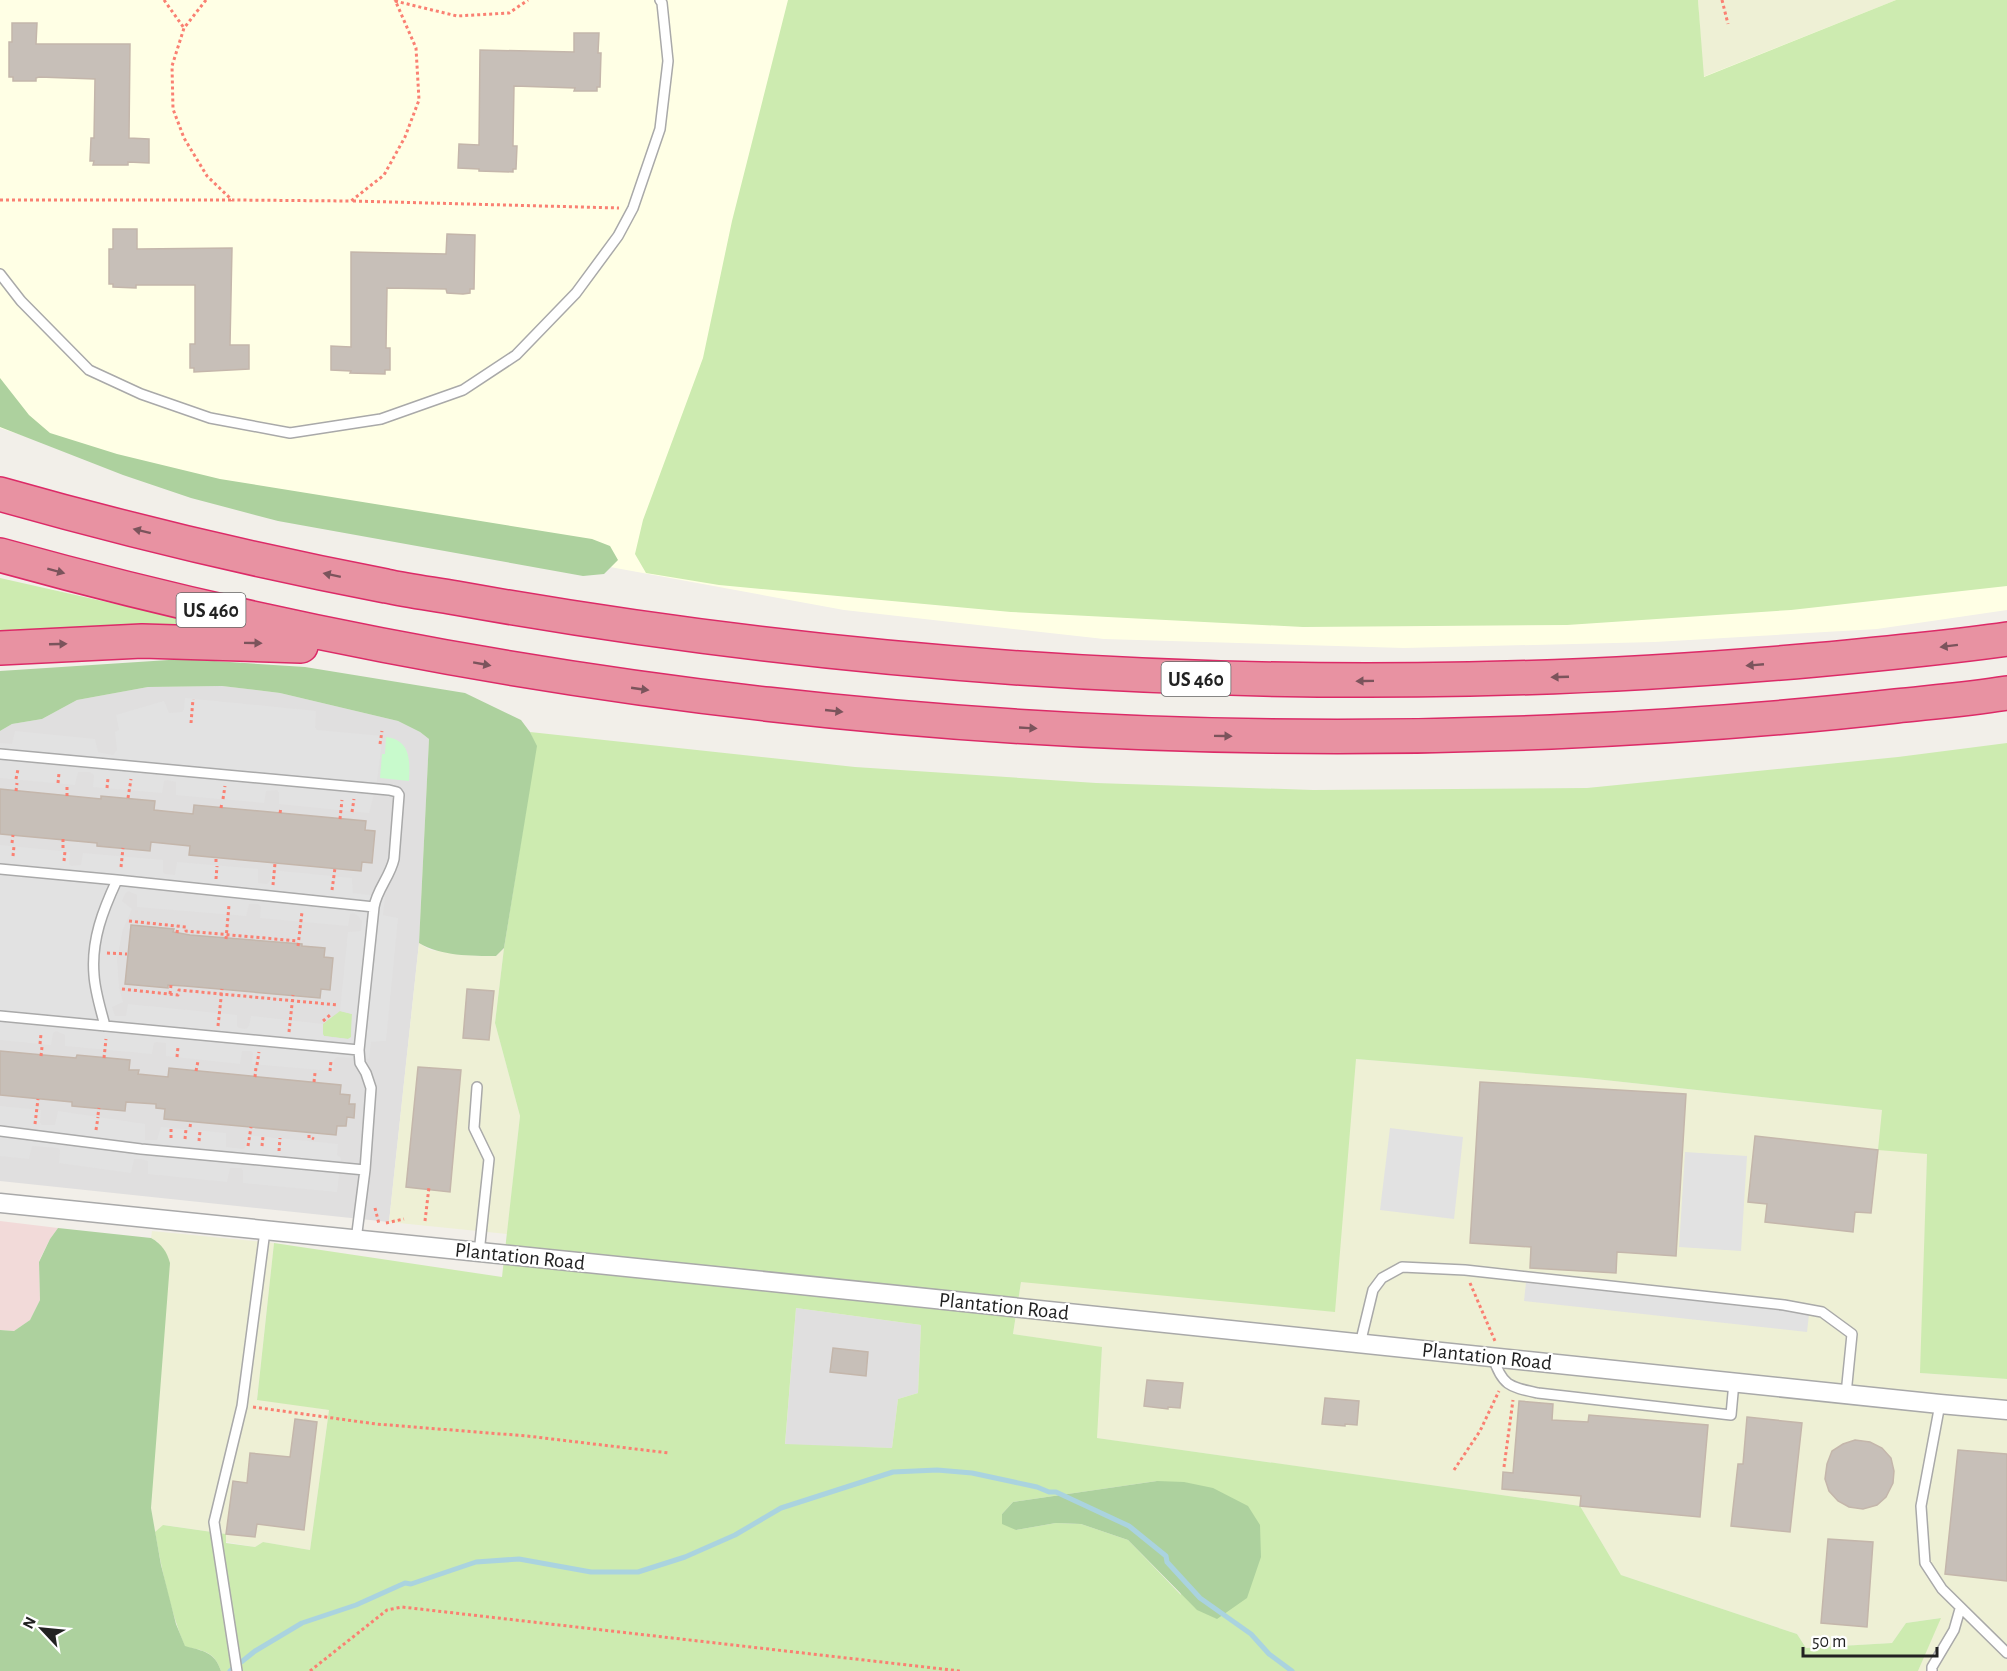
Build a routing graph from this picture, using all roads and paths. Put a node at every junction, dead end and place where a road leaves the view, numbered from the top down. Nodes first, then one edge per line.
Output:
1 (164, 0) edge
2 (206, 0) edge
3 (528, 0) edge
4 (660, 0) edge
5 (1722, 0) edge
6 (395, 1) edge
7 (1728, 24) dead end
8 (184, 28) junction
9 (0, 200) edge
10 (232, 200) junction
11 (351, 201) junction
12 (633, 208) junction
13 (0, 274) edge
14 (0, 471) edge
15 (0, 494) edge
16 (75, 514) junction
17 (0, 555) edge
18 (2007, 639) edge
19 (0, 648) edge
20 (424, 654) junction
21 (2007, 693) edge
22 (193, 699) dead end
23 (191, 723) dead end
24 (382, 731) dead end
25 (380, 744) dead end
26 (0, 754) edge
27 (131, 776) dead end
28 (17, 783) dead end
29 (67, 787) dead end
30 (16, 791) dead end
31 (67, 796) dead end
32 (128, 798) dead end
33 (222, 802) dead end
34 (221, 808) dead end
35 (281, 808) dead end
36 (340, 811) dead end
37 (280, 813) dead end
38 (340, 819) dead end
39 (13, 835) dead end
40 (63, 839) dead end
41 (12, 843) dead end
42 (63, 848) dead end
43 (123, 848) dead end
44 (216, 857) dead end
45 (216, 862) dead end
46 (275, 863) dead end
47 (334, 868) dead end
48 (0, 869) edge
49 (275, 871) dead end
50 (119, 876) junction
51 (334, 877) dead end
52 (374, 906) junction
53 (228, 915) dead end
54 (129, 921) dead end
55 (301, 922) dead end
56 (178, 926) junction
57 (177, 933) dead end
58 (227, 937) junction
59 (118, 954) dead end
60 (127, 954) dead end
61 (171, 986) dead end
62 (122, 989) dead end
63 (222, 989) dead end
64 (170, 994) junction
65 (221, 994) junction
66 (293, 995) dead end
67 (293, 1001) junction
68 (338, 1005) dead end
69 (220, 1013) dead end
70 (0, 1016) edge
71 (330, 1016) dead end
72 (291, 1020) dead end
73 (323, 1021) dead end
74 (106, 1030) junction
75 (42, 1047) dead end
76 (359, 1050) junction
77 (41, 1056) dead end
78 (104, 1058) dead end
79 (198, 1061) dead end
80 (256, 1067) dead end
81 (196, 1071) dead end
82 (323, 1073) dead end
83 (255, 1077) dead end
84 (314, 1082) dead end
85 (477, 1087) dead end
86 (38, 1099) dead end
87 (99, 1108) dead end
88 (37, 1110) dead end
89 (98, 1115) dead end
90 (191, 1121) dead end
91 (190, 1127) dead end
92 (251, 1127) dead end
93 (0, 1131) edge
94 (309, 1132) dead end
95 (250, 1135) dead end
96 (311, 1138) dead end
97 (365, 1170) junction
98 (429, 1187) dead end
99 (0, 1203) edge
100 (375, 1203) dead end
101 (404, 1220) dead end
102 (425, 1221) dead end
103 (265, 1231) junction
104 (356, 1240) junction
105 (479, 1252) junction
106 (1465, 1270) junction
107 (1360, 1344) junction
108 (1495, 1352) junction
109 (1504, 1382) junction
110 (1734, 1382) junction
111 (1515, 1388) junction
112 (1846, 1394) junction
113 (1940, 1404) junction
114 (242, 1406) junction
115 (2007, 1410) edge
116 (669, 1454) dead end
117 (1504, 1467) dead end
118 (1454, 1470) dead end
119 (1960, 1609) junction
120 (2007, 1653) edge
121 (237, 1671) edge
122 (310, 1671) edge
123 (960, 1671) edge
124 (1932, 1671) edge

1 - 8 path
2 - 8 path
3 - 6 path
4 - 12 lane
5 - 7 path
6 - 11 path
8 - 10 path
9 - 10 path
10 - 11 path
11 - 12 path
12 - 13 lane
14 - 16 highway
15 - 16 highway, US 460
18 -> 16 highway, US 460
17 -> 20 highway, US 460
19 -> 20 highway
20 -> 21 highway, US 460
22 - 23 path
24 - 25 path
26 - 52 lane
27 - 32 path
28 - 30 path
29 - 31 path
33 - 34 path
35 - 37 path
36 - 38 path
39 - 41 path
40 - 42 path
43 - 50 path
44 - 45 path
46 - 49 path
47 - 51 path
48 - 50 lane
50 - 52 lane
50 - 74 lane
52 - 76 lane
53 - 58 path
54 - 56 path
55 - 58 path
56 - 57 path
56 - 58 path
59 - 60 path
61 - 64 path
62 - 64 path
63 - 65 path
64 - 65 path
65 - 67 path
65 - 69 path
66 - 67 path
67 - 68 path
67 - 72 path
70 - 74 lane
71 - 73 path
74 - 76 lane
74 - 78 path
75 - 77 path
76 - 97 lane
79 - 81 path
80 - 83 path
82 - 84 path
85 - 105 lane
86 - 88 path
87 - 89 path
90 - 91 path
92 - 95 path
93 - 97 lane
94 - 96 path
97 - 104 lane
98 - 102 path
99 - 103 street, Plantation Road
100 - 101 path
103 - 104 street, Plantation Road
103 - 114 lane
104 - 105 street, Plantation Road
105 - 107 street, Plantation Road
106 - 107 lane
106 - 108 path
106 - 112 lane
107 - 108 street, Plantation Road
108 - 109 lane
108 - 110 street, Plantation Road
109 - 111 lane
109 - 118 path
110 - 111 lane
110 - 112 street, Plantation Road
111 - 117 path
112 - 113 street, Plantation Road
113 - 115 street, Plantation Road
113 - 119 lane
114 - 116 path
114 - 121 lane
119 - 120 lane
119 - 124 lane
122 - 123 path

